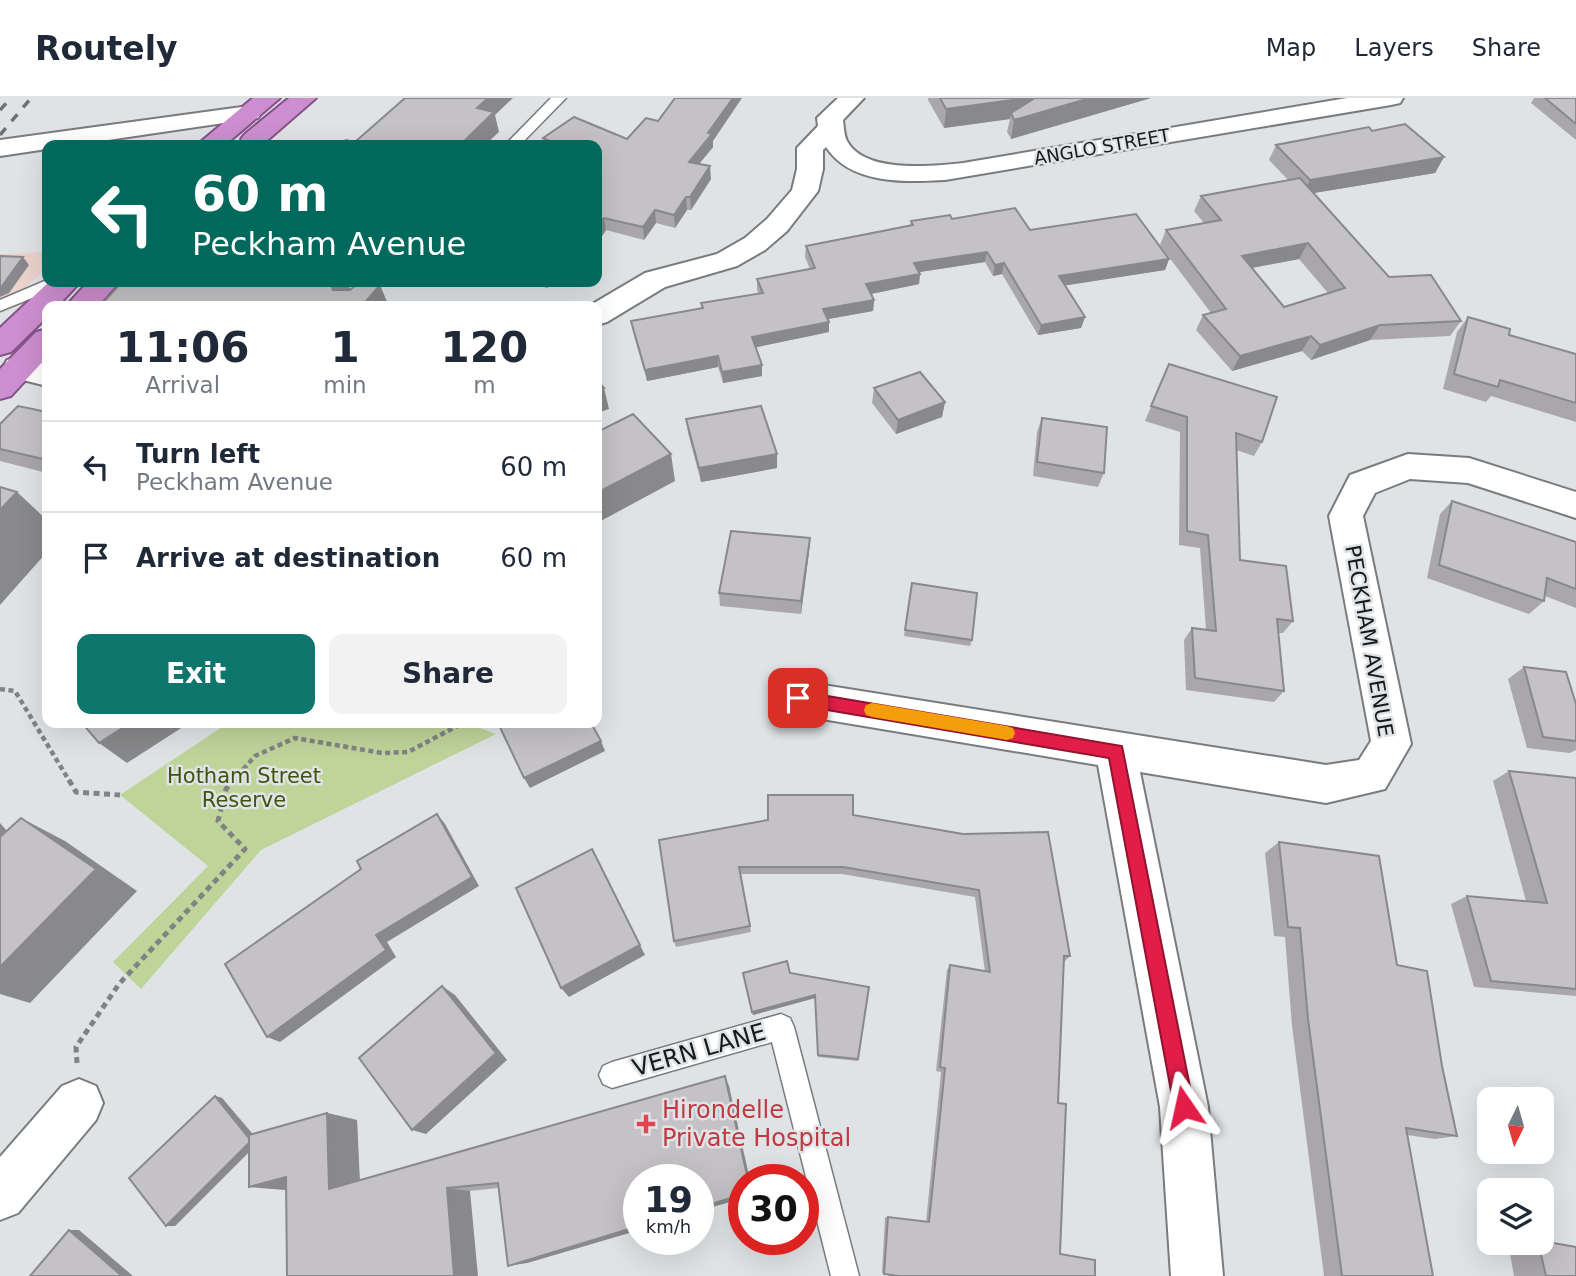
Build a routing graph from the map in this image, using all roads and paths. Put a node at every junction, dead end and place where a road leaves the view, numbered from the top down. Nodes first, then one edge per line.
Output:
1 (304, 98) edge
2 (559, 98) edge
3 (852, 98) edge
4 (1391, 98) edge
5 (259, 106) edge
6 (829, 131) junction
7 (57, 140) edge
8 (216, 140) edge
9 (253, 140) edge
10 (517, 140) edge
11 (42, 142) edge
12 (0, 148) edge
13 (44, 287) edge
14 (100, 287) edge
15 (86, 301) edge
16 (0, 306) edge
17 (602, 312) edge
18 (42, 324) edge
19 (42, 344) edge
20 (16, 369) edge
21 (1576, 505) edge
22 (0, 689) edge
23 (798, 698) dead end
24 (454, 728) edge
25 (1116, 751) junction
26 (120, 795) dead end
27 (612, 1074) dead end
28 (79, 1102) joint
29 (0, 1195) edge
30 (845, 1276) edge
31 (1197, 1276) edge

1 - 9 highway
2 - 10 lane
3 - 6 street
4 - 6 street, ANGLO STREET
5 - 7 street
5 - 8 highway
6 - 17 street
11 - 12 street
13 - 16 lane
14 - 15 highway
18 - 20 highway
19 - 20 highway
21 - 25 street, PECKHAM AVENUE
22 - 26 path
23 - 25 street, PECKHAM AVENUE
24 - 28 path
25 - 31 street
27 - 30 lane, VERN LANE
28 - 29 street

